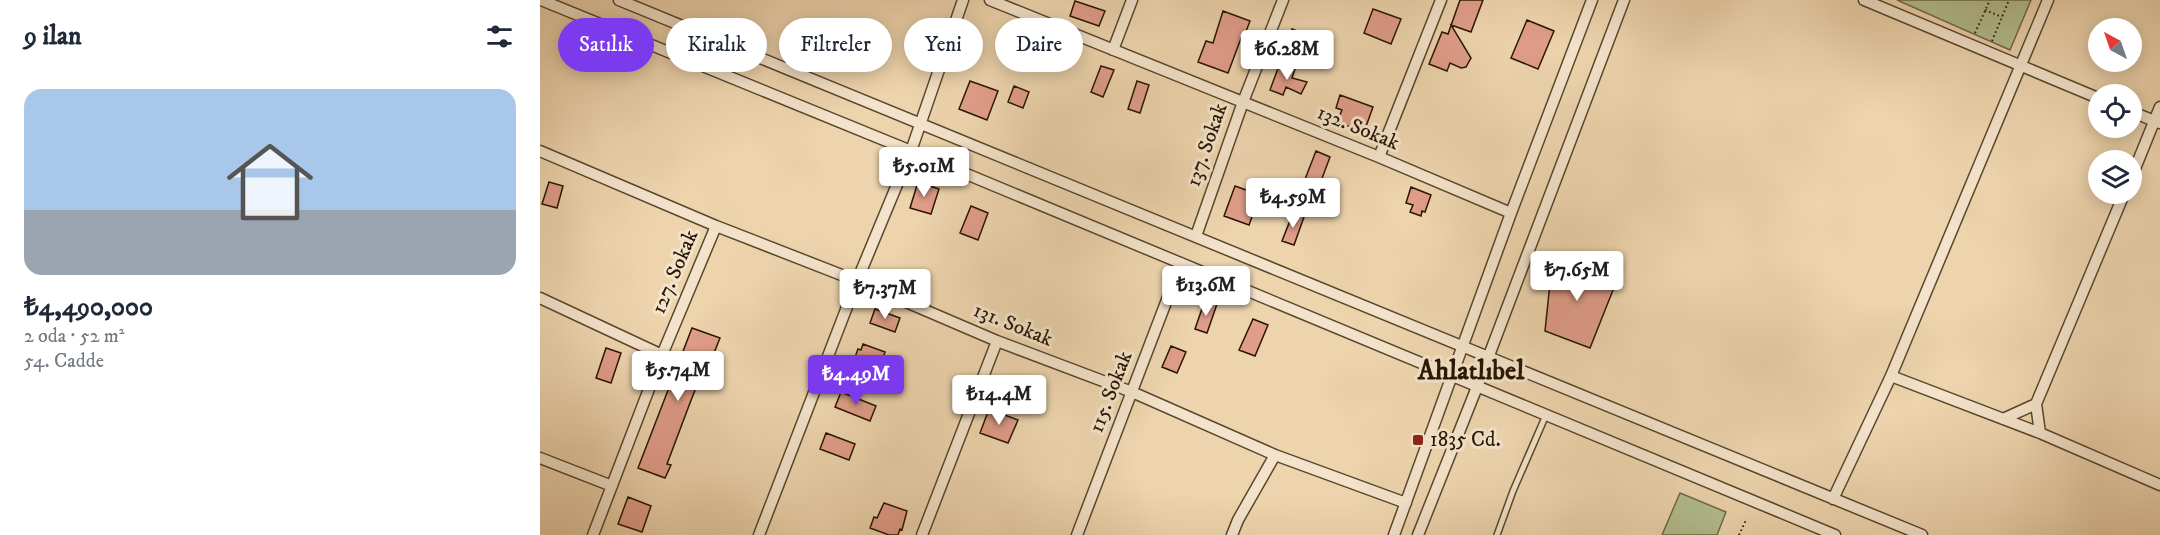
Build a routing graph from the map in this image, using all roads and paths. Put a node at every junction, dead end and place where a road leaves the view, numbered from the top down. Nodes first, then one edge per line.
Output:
1 (542, 0) edge
2 (619, 0) edge
3 (963, 0) edge
4 (990, 0) edge
5 (1132, 0) edge
6 (1283, 0) edge
7 (1442, 0) edge
8 (1592, 0) edge
9 (1624, 0) edge
10 (1864, 0) edge
11 (1990, 0) edge
12 (2009, 0) edge
13 (2048, 0) edge
14 (1985, 10) junction
15 (2002, 17) junction
16 (1971, 45) junction
17 (1113, 50) junction
18 (1988, 52) junction
19 (2022, 66) junction
20 (2088, 94) edge
21 (1243, 102) junction
22 (2160, 107) edge
23 (2142, 115) edge
24 (920, 121) junction
25 (2157, 122) edge
26 (540, 151) edge
27 (911, 151) junction
28 (2142, 154) edge
29 (1379, 157) junction
30 (2120, 204) edge
31 (1511, 213) junction
32 (716, 226) junction
33 (1196, 236) junction
34 (1181, 263) junction
35 (857, 281) junction
36 (540, 298) edge
37 (997, 341) junction
38 (1463, 347) junction
39 (662, 355) junction
40 (1488, 358) junction
41 (1452, 376) junction
42 (1891, 376) junction
43 (1477, 387) junction
44 (1132, 392) junction
45 (2036, 404) junction
46 (1546, 415) junction
47 (2003, 419) junction
48 (2040, 433) junction
49 (1275, 455) junction
50 (540, 458) edge
51 (2160, 485) edge
52 (612, 486) junction
53 (1833, 499) junction
54 (1406, 503) junction
55 (1746, 520) dead end
56 (1828, 534) edge
57 (593, 535) edge
58 (759, 535) edge
59 (922, 535) edge
60 (1077, 535) edge
61 (1232, 535) edge
62 (1394, 535) edge
63 (1418, 535) edge
64 (1497, 535) edge
65 (1740, 535) edge
66 (1922, 535) edge

1 - 27 street
2 - 24 street
3 - 24 street
4 - 17 street, 132. Sokak
5 - 17 street
6 - 21 street, 137. Sokak
7 - 29 street
8 - 31 street
9 - 40 street
10 - 16 street
11 - 14 path
12 - 15 path
13 - 19 street
14 - 15 path
14 - 16 path
15 - 18 path
16 - 18 street
17 - 21 street, 132. Sokak
18 - 19 street
19 - 20 street
19 - 42 street
21 - 29 street, 132. Sokak
21 - 33 street, 137. Sokak
22 - 25 street
23 - 25 street
24 - 27 street
24 - 33 street
25 - 28 street
26 - 32 street, 131. Sokak
27 - 34 street
27 - 35 street
29 - 31 street, 132. Sokak
30 - 45 street
31 - 38 street
32 - 35 street, 131. Sokak
32 - 39 street, 127. Sokak
33 - 38 street
34 - 41 street
34 - 44 street, 115. Sokak
35 - 37 street, 131. Sokak
35 - 58 street
36 - 39 street
37 - 44 street, 131. Sokak
37 - 59 street
38 - 40 street
38 - 41 street
39 - 52 street, 127. Sokak
40 - 43 street
40 - 53 street
41 - 43 street
41 - 54 street
42 - 47 street
42 - 53 street
43 - 46 street
43 - 63 street
44 - 49 street, 131. Sokak
44 - 60 street, 115. Sokak
45 - 47 street
45 - 48 street
46 - 56 street
46 - 64 lane
47 - 48 street
48 - 51 street
49 - 54 street, 131. Sokak
49 - 61 street
50 - 52 street
52 - 57 street, 127. Sokak
53 - 66 street
54 - 62 street
55 - 65 path

